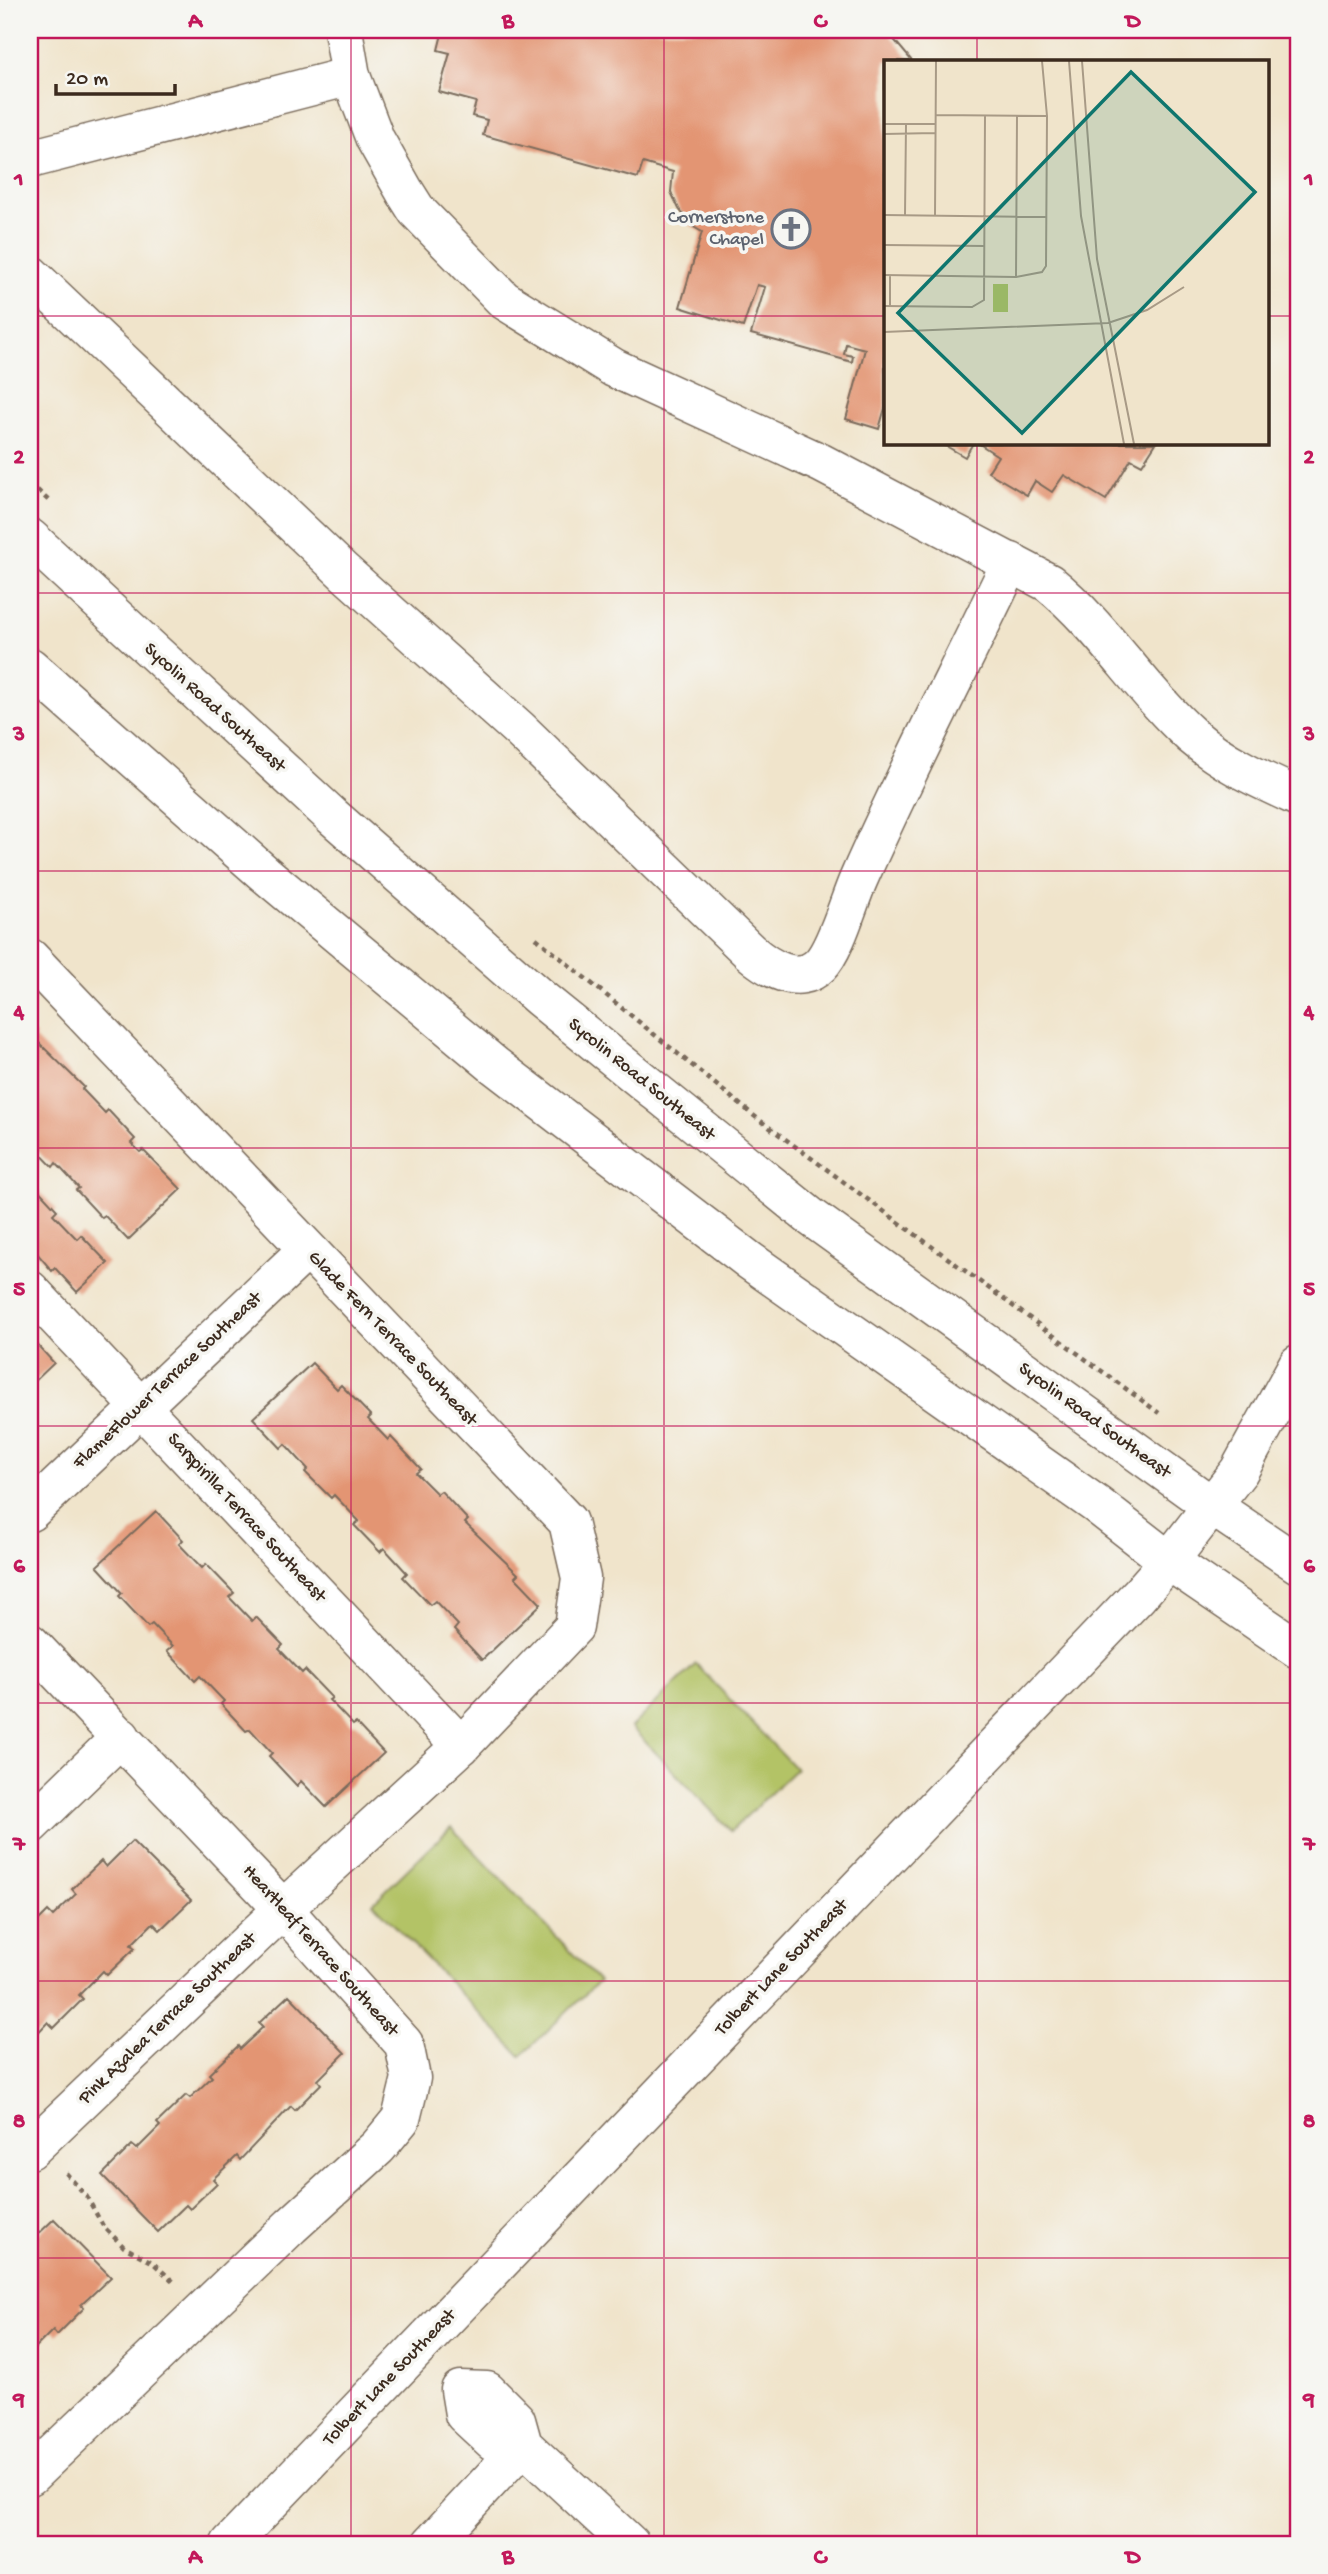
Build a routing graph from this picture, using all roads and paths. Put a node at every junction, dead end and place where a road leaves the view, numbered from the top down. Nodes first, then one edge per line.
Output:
1 (343, 30) edge
2 (351, 76) junction
3 (30, 159) edge
4 (30, 274) edge
5 (30, 483) edge
6 (59, 510) dead end
7 (30, 538) edge
8 (1012, 562) junction
9 (30, 667) edge
10 (1298, 797) edge
11 (533, 935) dead end
12 (30, 958) edge
13 (307, 1250) junction
14 (30, 1290) edge
15 (1298, 1364) edge
16 (141, 1406) junction
17 (1159, 1413) dead end
18 (1212, 1506) junction
19 (30, 1512) edge
20 (1169, 1561) junction
21 (1298, 1564) edge
22 (30, 1643) edge
23 (1298, 1650) edge
24 (121, 1737) junction
25 (461, 1746) junction
26 (30, 1825) edge
27 (283, 1909) junction
28 (30, 2150) edge
29 (66, 2173) dead end
30 (176, 2283) dead end
31 (416, 2351) junction
32 (523, 2445) junction
33 (30, 2476) edge
34 (230, 2544) edge
35 (431, 2544) edge
36 (630, 2544) edge

1 - 2 street
2 - 3 street
2 - 8 street
4 - 8 street
5 - 6 path
7 - 18 street, Sycolin Road Southeast
8 - 10 street
9 - 20 street
11 - 17 path
12 - 13 street, Glade Fern Terrace Southeast
13 - 16 street, FlameFlower Terrace Southeast
13 - 25 street, Glade Fern Terrace Southeast
14 - 16 street, Sarspirilla Terrace Southeast
15 - 18 street, Tolbert Lane Southeast
16 - 19 street, FlameFlower Terrace Southeast
16 - 25 street, Sarspirilla Terrace Southeast
18 - 20 street, Tolbert Lane Southeast
18 - 21 street, Sycolin Road Southeast
20 - 23 street
20 - 31 street, Tolbert Lane Southeast
22 - 24 street, Heartleaf Terrace Southeast
24 - 26 street
24 - 27 street, Heartleaf Terrace Southeast
25 - 27 street, Pink Azalea Terrace Southeast
27 - 28 street, Pink Azalea Terrace Southeast
27 - 33 street, Heartleaf Terrace Southeast
29 - 30 path
31 - 32 street
31 - 34 street, Tolbert Lane Southeast
32 - 35 street
32 - 36 street

